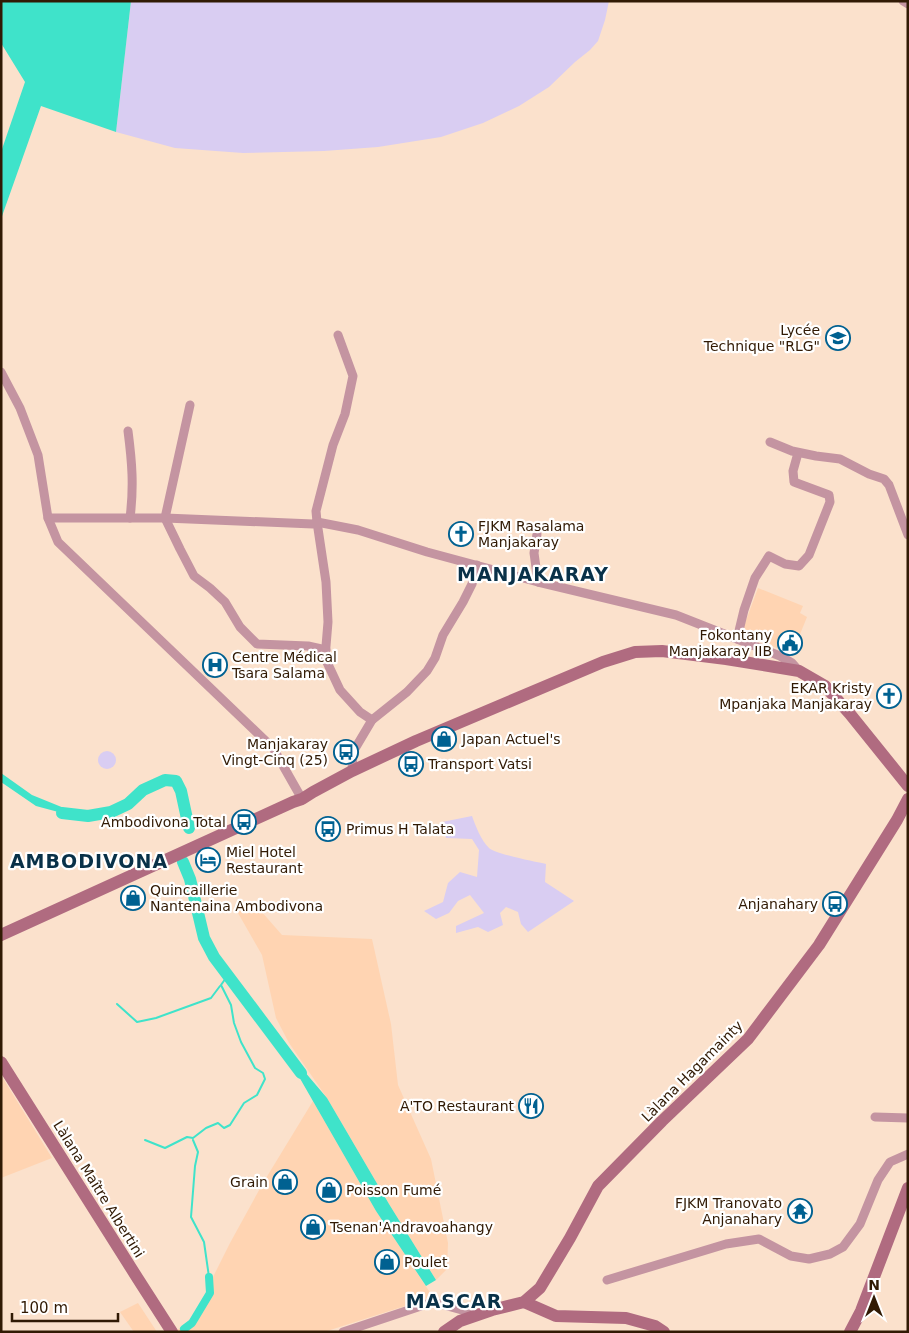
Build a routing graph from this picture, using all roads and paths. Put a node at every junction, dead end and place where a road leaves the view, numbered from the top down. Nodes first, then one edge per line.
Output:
1 (903, 1) edge
2 (908, 4) edge
3 (338, 335) dead end
4 (1, 372) edge
5 (190, 405) dead end
6 (128, 431) dead end
7 (770, 442) dead end
8 (798, 453) junction
9 (48, 518) junction
10 (130, 518) junction
11 (165, 518) junction
12 (316, 522) junction
13 (537, 534) dead end
14 (908, 535) edge
15 (477, 565) junction
16 (538, 582) junction
17 (737, 639) junction
18 (326, 650) junction
19 (799, 671) junction
20 (372, 720) junction
21 (892, 765) junction
22 (352, 771) junction
23 (908, 779) edge
24 (301, 797) junction
25 (907, 797) edge
26 (110, 882) junction
27 (1, 928) edge
28 (1, 935) edge
29 (1, 1062) edge
30 (875, 1117) dead end
31 (908, 1118) edge
32 (908, 1154) edge
33 (908, 1188) edge
34 (607, 1280) dead end
35 (524, 1302) junction
36 (480, 1315) junction
37 (172, 1332) edge
38 (343, 1332) edge
39 (444, 1332) edge
40 (664, 1332) edge
41 (850, 1332) edge

1 - 2 street
3 - 12 street
4 - 9 street
5 - 11 street
6 - 10 street
7 - 8 street
8 - 14 street
8 - 17 street
9 - 10 street
9 - 24 street
10 - 11 street
11 - 12 street
11 - 18 street
12 - 15 street
12 - 18 street
13 - 16 street
15 - 16 street
15 - 20 street
16 - 17 street
17 - 19 street
18 - 20 street
19 - 21 main road
19 - 22 main road
20 - 22 street
21 - 23 main road
21 - 25 main road
22 - 24 main road
24 - 26 main road
25 - 35 main road, Làlana Hagamainty
26 - 27 main road
26 - 28 main road
29 - 37 main road, Làlana Maître Albertini
30 - 31 street
32 - 34 street
33 - 41 main road
35 - 36 main road
35 - 40 main road
36 - 38 street
36 - 39 main road

